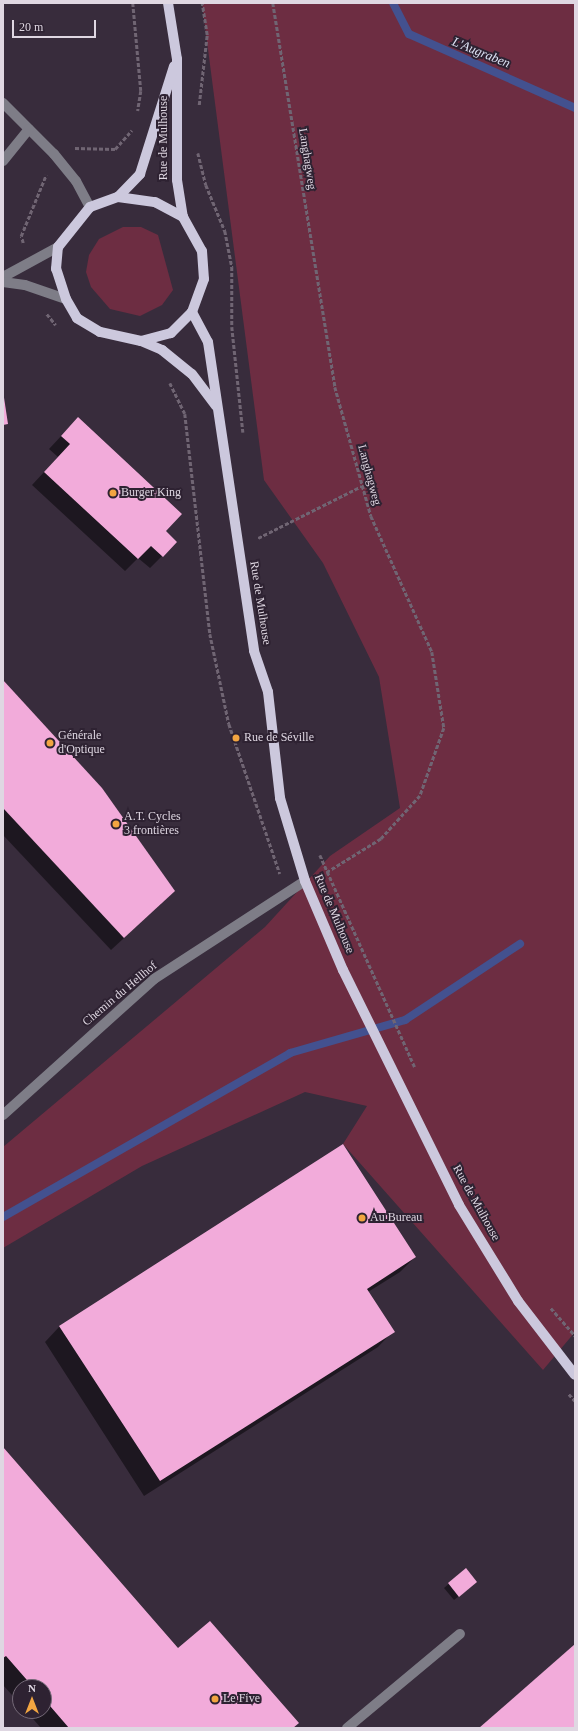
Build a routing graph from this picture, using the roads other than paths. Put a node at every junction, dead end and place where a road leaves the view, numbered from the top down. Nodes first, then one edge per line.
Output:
1 (168, 3) edge
2 (176, 59) junction
3 (3, 103) edge
4 (29, 129) junction
5 (3, 161) edge
6 (118, 197) junction
7 (90, 207) junction
8 (182, 217) junction
9 (58, 247) junction
10 (3, 277) edge
11 (3, 282) edge
12 (66, 299) junction
13 (192, 312) junction
14 (141, 341) junction
15 (217, 408) junction
16 (305, 881) junction
17 (3, 1115) edge
18 (575, 1375) edge
19 (460, 1634) dead end
20 (347, 1728) edge

1 - 2 main road, Rue de Mulhouse
2 - 6 main road, Rue de Mulhouse
2 - 8 main road, Rue de Mulhouse
3 - 4 street
4 - 5 street
4 - 7 street
6 - 7 main road
6 - 8 main road
7 - 9 main road
8 - 13 main road
9 - 10 street
9 - 12 main road, Rue de Mulhouse
11 - 12 street
12 - 14 main road, Rue de Mulhouse
13 - 14 main road
13 - 15 main road, Rue de Mulhouse
14 - 15 main road, Rue de Mulhouse
15 - 16 main road, Rue de Mulhouse
16 - 17 street, Chemin du Hellhof
16 - 18 main road, Rue de Mulhouse
19 - 20 street

